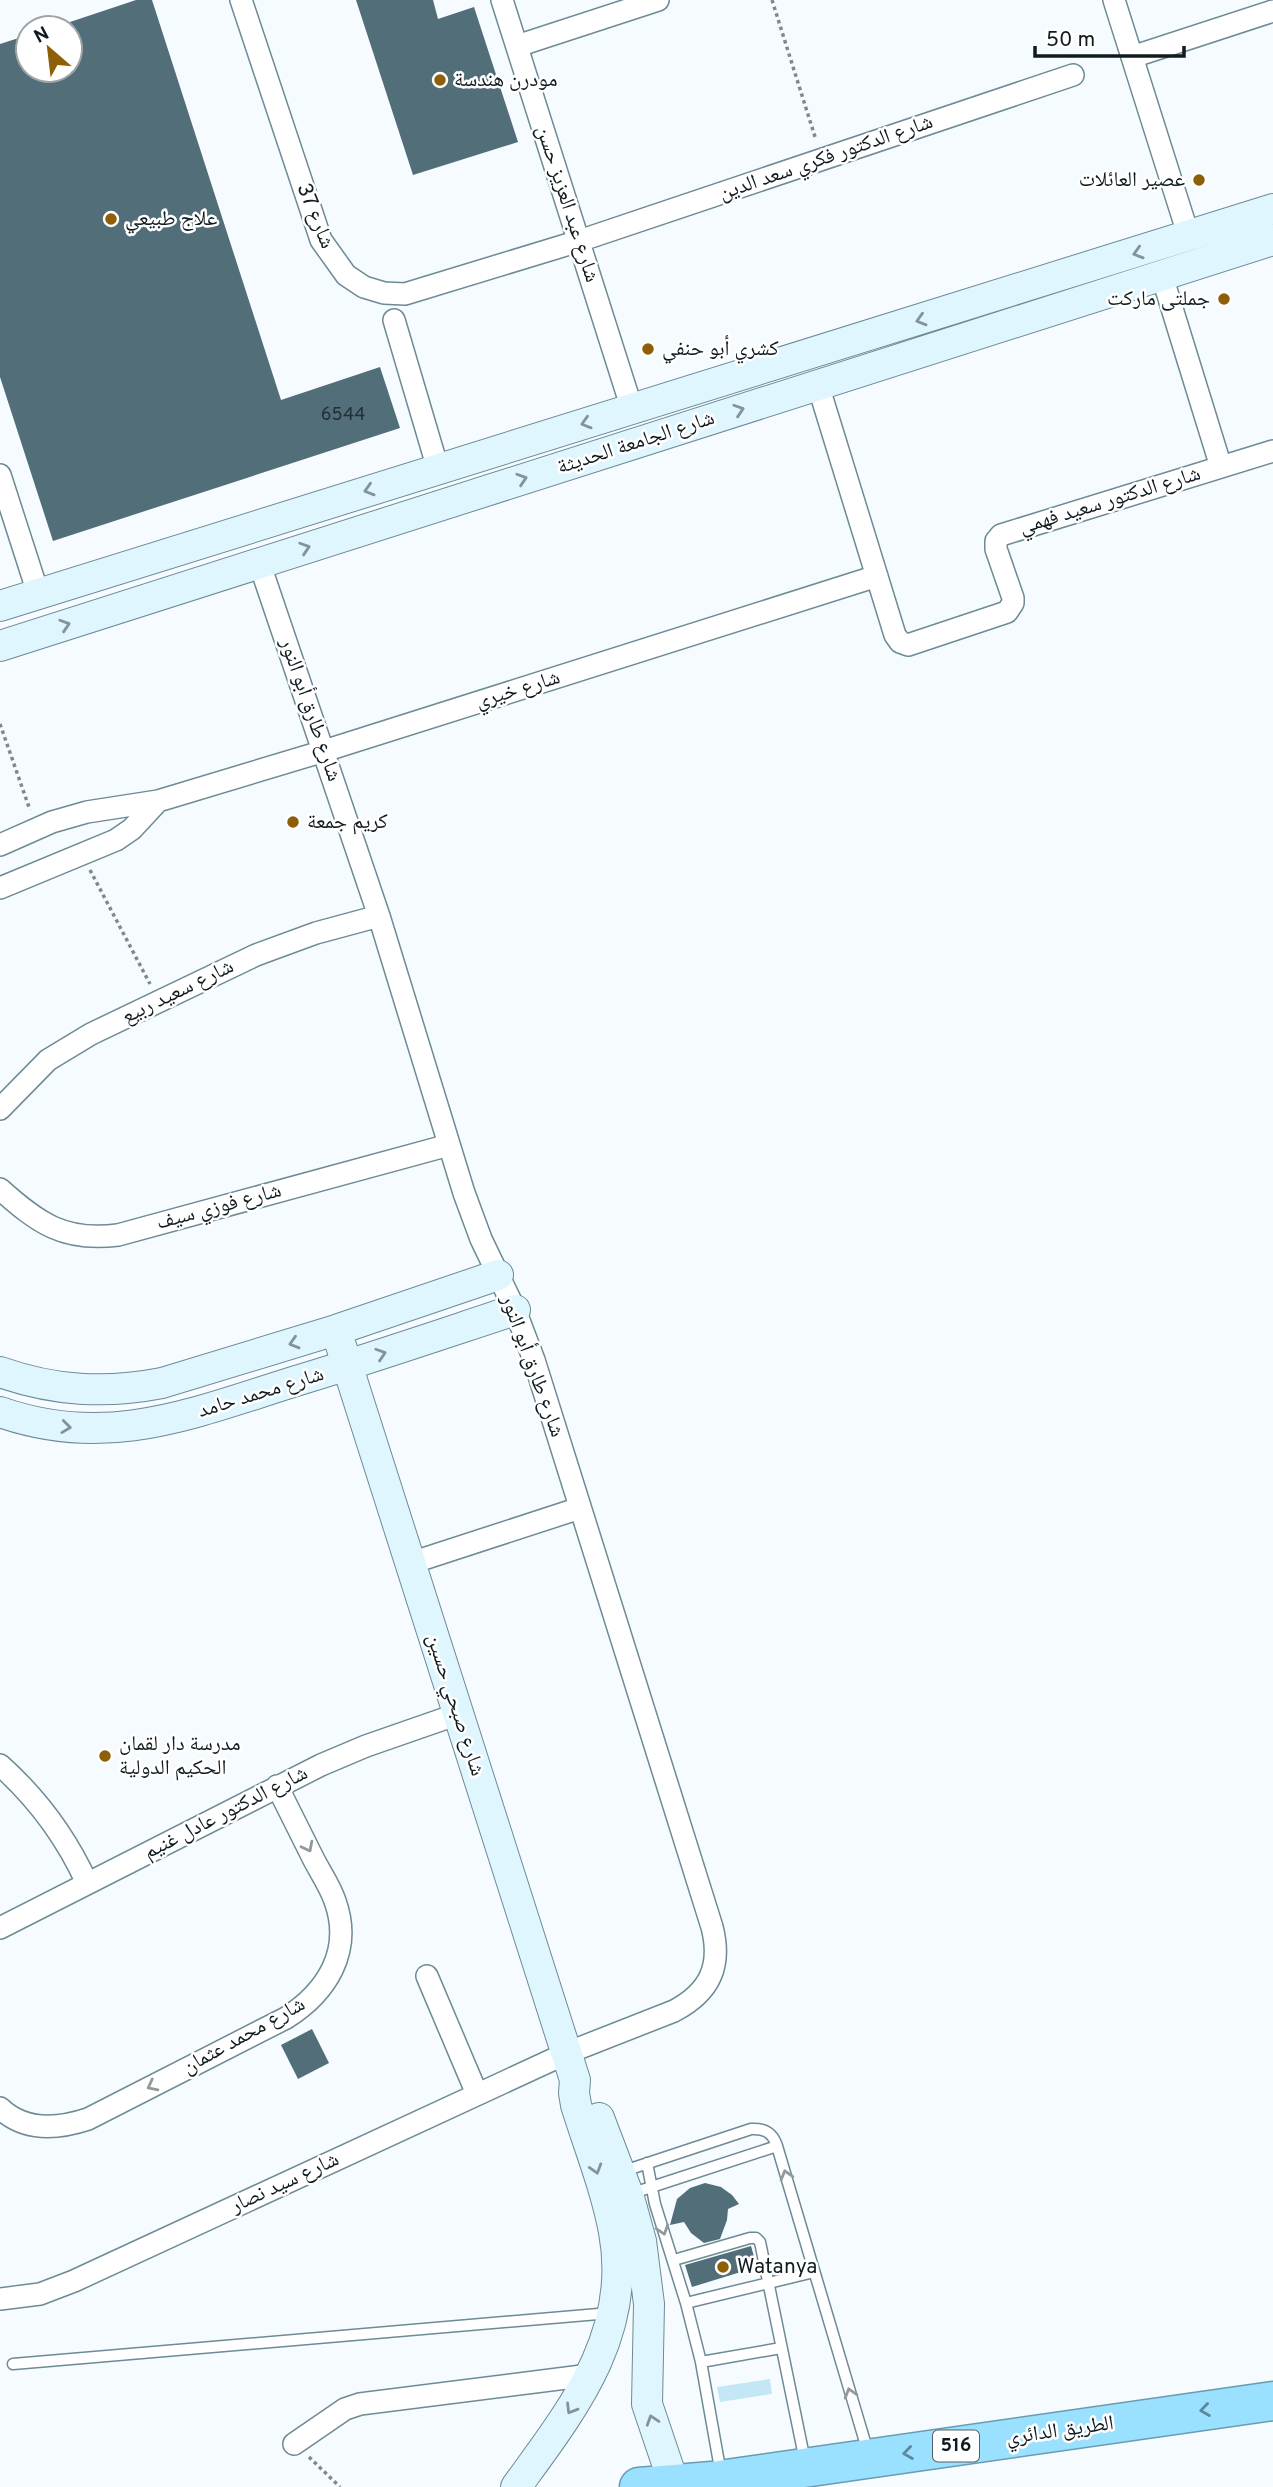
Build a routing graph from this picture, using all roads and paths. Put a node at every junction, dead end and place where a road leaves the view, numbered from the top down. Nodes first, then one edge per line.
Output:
1 (241, 0) edge
2 (502, 0) edge
3 (658, 0) edge
4 (772, 0) edge
5 (1114, 0) edge
6 (1273, 11) edge
7 (517, 46) junction
8 (1132, 57) junction
9 (1073, 75) dead end
10 (822, 159) junction
11 (1273, 209) edge
12 (1189, 237) junction
13 (1273, 240) edge
14 (579, 241) junction
15 (1162, 276) junction
16 (394, 320) dead end
17 (877, 333) junction
18 (886, 363) junction
19 (818, 385) junction
20 (632, 409) junction
21 (1273, 451) edge
22 (1221, 467) junction
23 (438, 469) junction
24 (0, 475) edge
25 (259, 562) junction
26 (877, 576) junction
27 (38, 593) junction
28 (0, 606) edge
29 (0, 646) edge
30 (0, 724) edge
31 (324, 751) junction
32 (158, 801) junction
33 (36, 829) junction
34 (0, 845) edge
35 (82, 855) junction
36 (0, 888) edge
37 (379, 916) junction
38 (160, 1001) junction
39 (0, 1109) edge
40 (449, 1144) junction
41 (0, 1189) edge
42 (498, 1275) junction
43 (515, 1310) junction
44 (336, 1330) junction
45 (347, 1366) junction
46 (0, 1372) edge
47 (0, 1412) edge
48 (580, 1508) junction
49 (411, 1563) junction
50 (458, 1714) junction
51 (0, 1765) edge
52 (277, 1786) junction
53 (87, 1883) junction
54 (0, 1928) edge
55 (426, 1976) dead end
56 (571, 2066) junction
57 (477, 2094) junction
58 (0, 2108) edge
59 (777, 2146) junction
60 (637, 2179) junction
61 (674, 2260) junction
62 (814, 2272) junction
63 (768, 2283) junction
64 (0, 2299) edge
65 (686, 2302) junction
66 (613, 2313) junction
67 (648, 2345) junction
68 (604, 2348) junction
69 (780, 2348) junction
70 (701, 2362) junction
71 (13, 2364) dead end
72 (590, 2375) junction
73 (1273, 2400) edge
74 (295, 2444) joint
75 (870, 2459) junction
76 (806, 2468) junction
77 (722, 2480) junction
78 (656, 2485) edge
79 (340, 2487) edge
80 (516, 2487) edge

1 - 14 street, شارع 37
2 - 7 street, شارع عبد العزيز حسن
3 - 7 street
4 - 10 path
5 - 8 street
6 - 8 street
7 - 14 street, شارع عبد العزيز حسن
8 - 12 street
9 - 10 street, شارع الدكتور فكري سعد الدين
10 - 14 street, شارع الدكتور فكري سعد الدين
11 - 12 street, شارع الجامعة الحديثة
12 -> 17 street, شارع الجامعة الحديثة
13 - 15 street, شارع الجامعة الحديثة
14 - 20 street, شارع عبد العزيز حسن
15 - 18 street, شارع الجامعة الحديثة
15 - 22 street
16 - 23 street
17 - 18 street
17 - 20 street, شارع الجامعة الحديثة
18 - 19 street, شارع الجامعة الحديثة
25 -> 19 street, شارع الجامعة الحديثة
19 - 26 street
20 -> 23 street, شارع الجامعة الحديثة
21 - 22 street, شارع الدكتور سعيد فهمي
22 - 26 street, شارع الدكتور سعيد فهمي
23 -> 27 street, شارع الجامعة الحديثة
24 - 27 street
29 -> 25 street, شارع الجامعة الحديثة
25 - 31 street, شارع طارق أبو النور
26 - 31 street, شارع خيري
27 - 28 street, شارع الجامعة الحديثة
30 - 33 path
31 - 32 street, شارع خيري
31 - 37 street, شارع طارق أبو النور
32 - 33 street, شارع خيري
32 - 35 street
33 - 34 street, شارع خيري
35 - 36 street
35 - 38 path
37 - 38 street, شارع سعيد ربيع
37 - 40 street, شارع طارق أبو النور
38 - 39 street, شارع سعيد ربيع
40 - 41 street, شارع فوزي سيف
40 - 42 street, شارع طارق أبو النور
42 - 43 street, شارع طارق أبو النور
42 - 44 street, شارع محمد حامد
45 -> 43 street, شارع محمد حامد
43 - 48 street, شارع طارق أبو النور
44 - 45 street, شارع صبحي حسين
44 -> 46 street, شارع محمد حامد
47 -> 45 street, شارع محمد حامد
45 - 49 street, شارع صبحي حسين
48 - 49 street
48 - 56 street, شارع طارق أبو النور
49 - 50 street, شارع صبحي حسين
50 - 52 street, شارع الدكتور عادل غنيم
50 - 56 street, شارع صبحي حسين
51 - 53 street
52 - 53 street, شارع الدكتور عادل غنيم
52 -> 58 street, شارع محمد عثمان
53 - 54 street, شارع الدكتور عادل غنيم
55 - 57 street
56 - 57 street, شارع سيد نصار
56 - 60 street, شارع صبحي حسين
56 -> 66 street, شارع صبحي حسين
57 - 64 street, شارع سيد نصار
59 - 60 lane
59 - 60 lane
62 -> 59 lane
60 -> 61 lane
60 - 67 street, شارع صبحي حسين
61 - 63 lane
61 - 65 lane
62 - 63 lane
75 -> 62 lane
63 - 65 lane
63 - 69 lane
65 - 70 lane
66 - 68 street, شارع صبحي حسين
66 - 71 lane
67 - 68 street
78 -> 67 street, شارع صبحي حسين
68 - 72 street, شارع صبحي حسين
69 - 70 lane
69 - 76 lane
70 - 77 lane
72 - 74 street
72 -> 80 street, شارع صبحي حسين
73 -> 75 highway, الطريق الدائري / 516
74 - 79 path
75 - 76 highway, الطريق الدائري / 516
76 - 77 highway, الطريق الدائري / 516
77 - 78 highway, الطريق الدائري / 516

